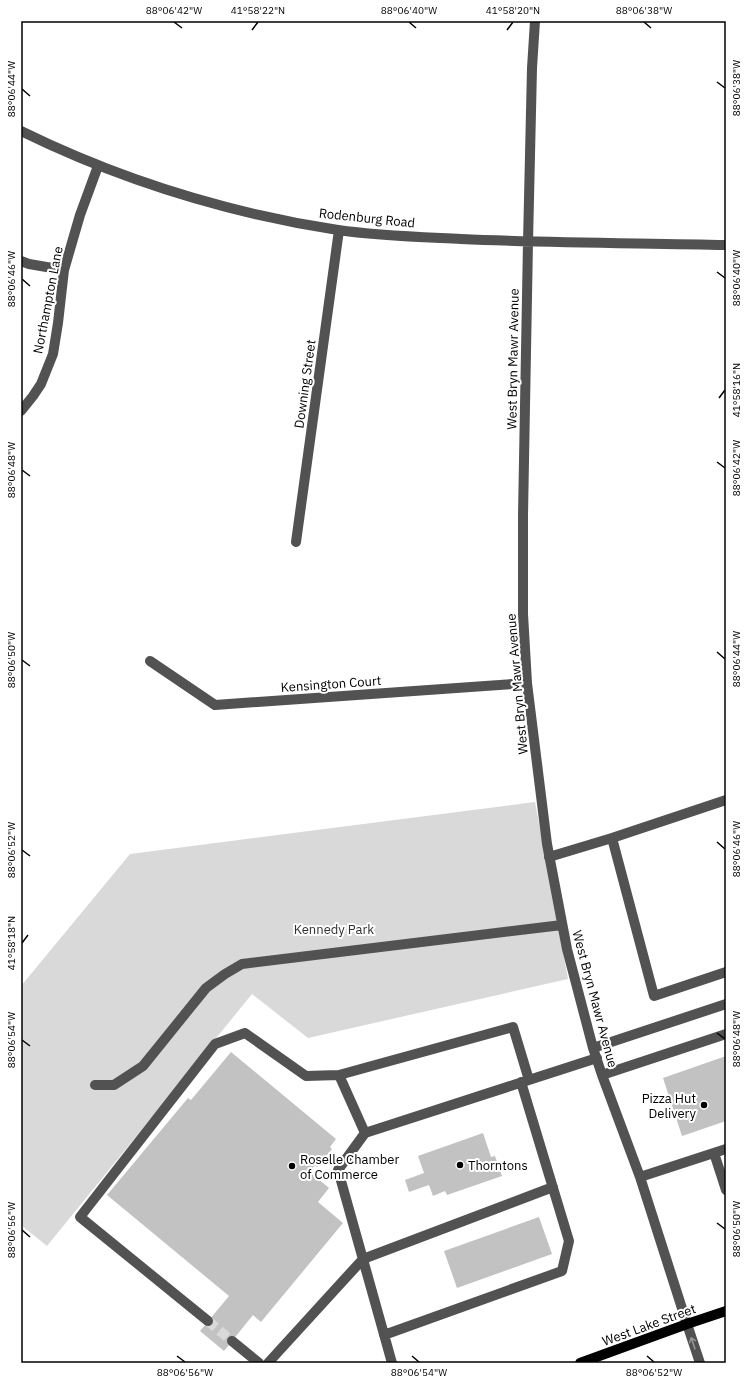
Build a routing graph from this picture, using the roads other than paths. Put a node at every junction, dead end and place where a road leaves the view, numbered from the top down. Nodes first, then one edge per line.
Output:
1 (535, 21) edge
2 (21, 131) edge
3 (98, 166) junction
4 (339, 230) junction
5 (528, 242) junction
6 (726, 245) edge
7 (21, 261) edge
8 (64, 270) junction
9 (21, 411) edge
10 (296, 542) dead end
11 (150, 661) dead end
12 (527, 683) junction
13 (726, 800) edge
14 (612, 838) junction
15 (549, 857) junction
16 (562, 925) junction
17 (726, 972) edge
18 (726, 1004) edge
19 (726, 1034) edge
20 (594, 1048) junction
21 (596, 1058) junction
22 (339, 1075) junction
23 (602, 1075) junction
24 (525, 1081) junction
25 (95, 1085) dead end
26 (365, 1133) junction
27 (726, 1149) edge
28 (714, 1153) junction
29 (640, 1177) junction
30 (553, 1187) junction
31 (726, 1190) edge
32 (363, 1259) junction
33 (726, 1311) edge
34 (208, 1321) tunnel mouth
35 (686, 1324) junction
36 (384, 1335) junction
37 (232, 1341) tunnel mouth
38 (259, 1363) edge
39 (268, 1363) edge
40 (392, 1363) edge
41 (580, 1363) edge
42 (700, 1363) edge

1 - 5 street, West Bryn Mawr Avenue
2 - 3 street, Rodenburg Road
3 - 4 street, Rodenburg Road
3 - 8 street, Northampton Lane
4 - 5 street, Rodenburg Road
4 - 10 street, Downing Street
5 - 6 street, Rodenburg Road
5 - 12 street, West Bryn Mawr Avenue
7 - 8 street
8 - 9 street, Northampton Lane
11 - 12 street, Kensington Court
12 - 15 street, West Bryn Mawr Avenue
13 - 14 street
14 - 15 street
14 - 17 street
15 - 16 street, West Bryn Mawr Avenue
16 - 20 street, West Bryn Mawr Avenue
16 - 25 street
18 - 20 street
19 - 23 street
20 - 21 street, West Bryn Mawr Avenue
21 - 23 street, West Bryn Mawr Avenue
21 - 24 street
22 - 24 street
22 - 26 street
22 - 34 street
23 - 29 street, West Bryn Mawr Avenue
24 - 26 street
24 - 30 street
26 - 32 street
27 - 28 street
28 - 29 street
28 - 31 street
29 - 35 street, West Bryn Mawr Avenue
30 - 32 street
30 - 36 street
32 - 36 street
32 - 39 street
33 - 35 main road, West Lake Street
35 - 41 main road, West Lake Street
42 -> 35 street, West Bryn Mawr Avenue
36 - 40 street
37 - 38 street

